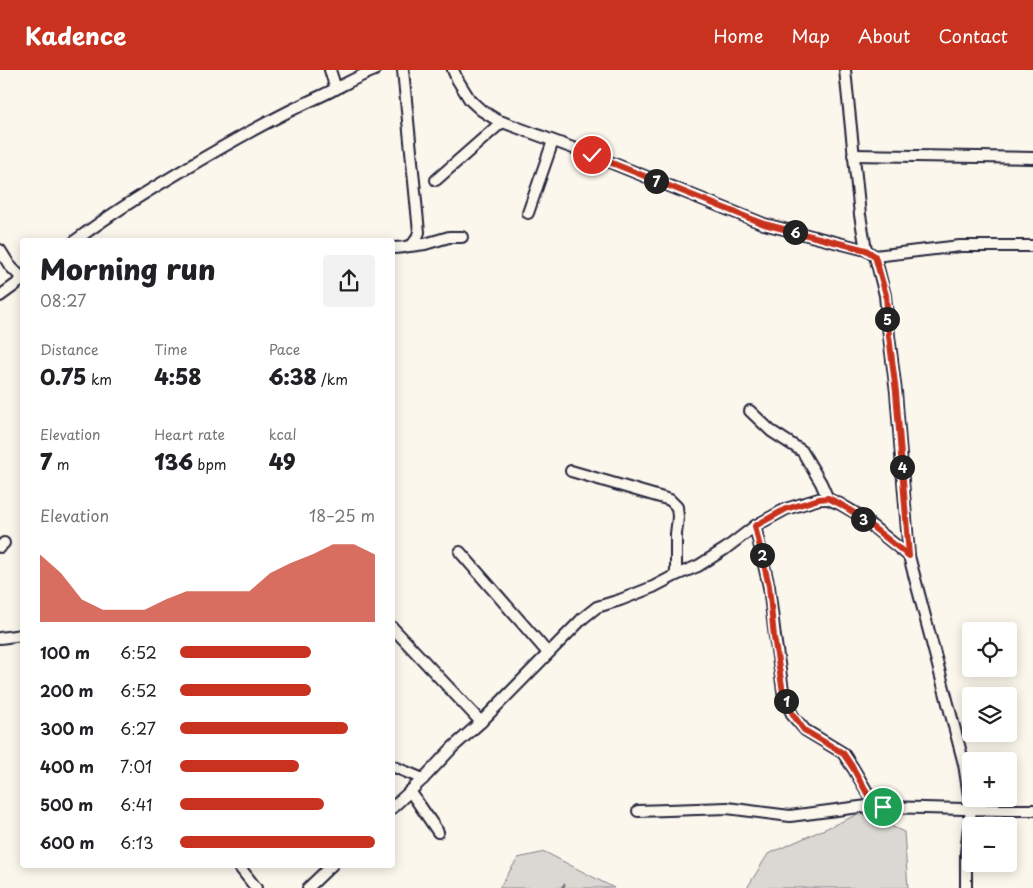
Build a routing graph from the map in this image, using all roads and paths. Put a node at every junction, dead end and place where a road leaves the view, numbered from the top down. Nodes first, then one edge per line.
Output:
1 (330, 70) edge
2 (374, 70) edge
3 (403, 70) edge
4 (453, 70) edge
5 (844, 70) edge
6 (336, 89) junction
7 (502, 122) junction
8 (553, 141) junction
9 (853, 155) junction
10 (1033, 158) edge
11 (436, 180) dead end
12 (528, 213) dead end
13 (462, 237) dead end
14 (79, 238) edge
15 (410, 246) junction
16 (1033, 246) edge
17 (395, 248) edge
18 (0, 250) edge
19 (866, 250) junction
20 (875, 256) junction
21 (20, 277) edge
22 (20, 281) edge
23 (0, 296) edge
24 (750, 411) dead end
25 (571, 471) dead end
26 (828, 498) junction
27 (755, 526) junction
28 (460, 552) dead end
29 (909, 556) junction
30 (676, 575) junction
31 (395, 630) edge
32 (20, 635) edge
33 (1, 636) edge
34 (548, 653) junction
35 (481, 722) junction
36 (395, 767) edge
37 (423, 780) junction
38 (410, 791) junction
39 (395, 805) edge
40 (874, 806) junction
41 (971, 808) junction
42 (1033, 810) edge
43 (638, 812) dead end
44 (438, 832) dead end
45 (240, 868) edge
46 (329, 868) edge
47 (256, 888) edge
48 (308, 888) edge
49 (966, 888) edge

1 - 6 street
2 - 6 street
3 - 15 street
4 - 7 street
5 - 9 street
6 - 14 street
7 - 8 street
7 - 11 street
8 - 12 street
8 - 19 street
9 - 10 street
9 - 19 street
13 - 15 street
15 - 17 street
16 - 20 street
18 - 21 street
19 - 20 street
20 - 29 street
22 - 23 street
24 - 26 street
25 - 30 street
26 - 27 street
26 - 29 street
27 - 30 street
27 - 40 street
28 - 34 street
29 - 41 street
30 - 34 street
31 - 35 street
32 - 33 street
34 - 35 street
35 - 37 street
36 - 37 street
37 - 38 street
38 - 39 street
38 - 44 street
40 - 41 street
40 - 43 street
41 - 42 street
41 - 49 street
45 - 47 street
46 - 48 street

